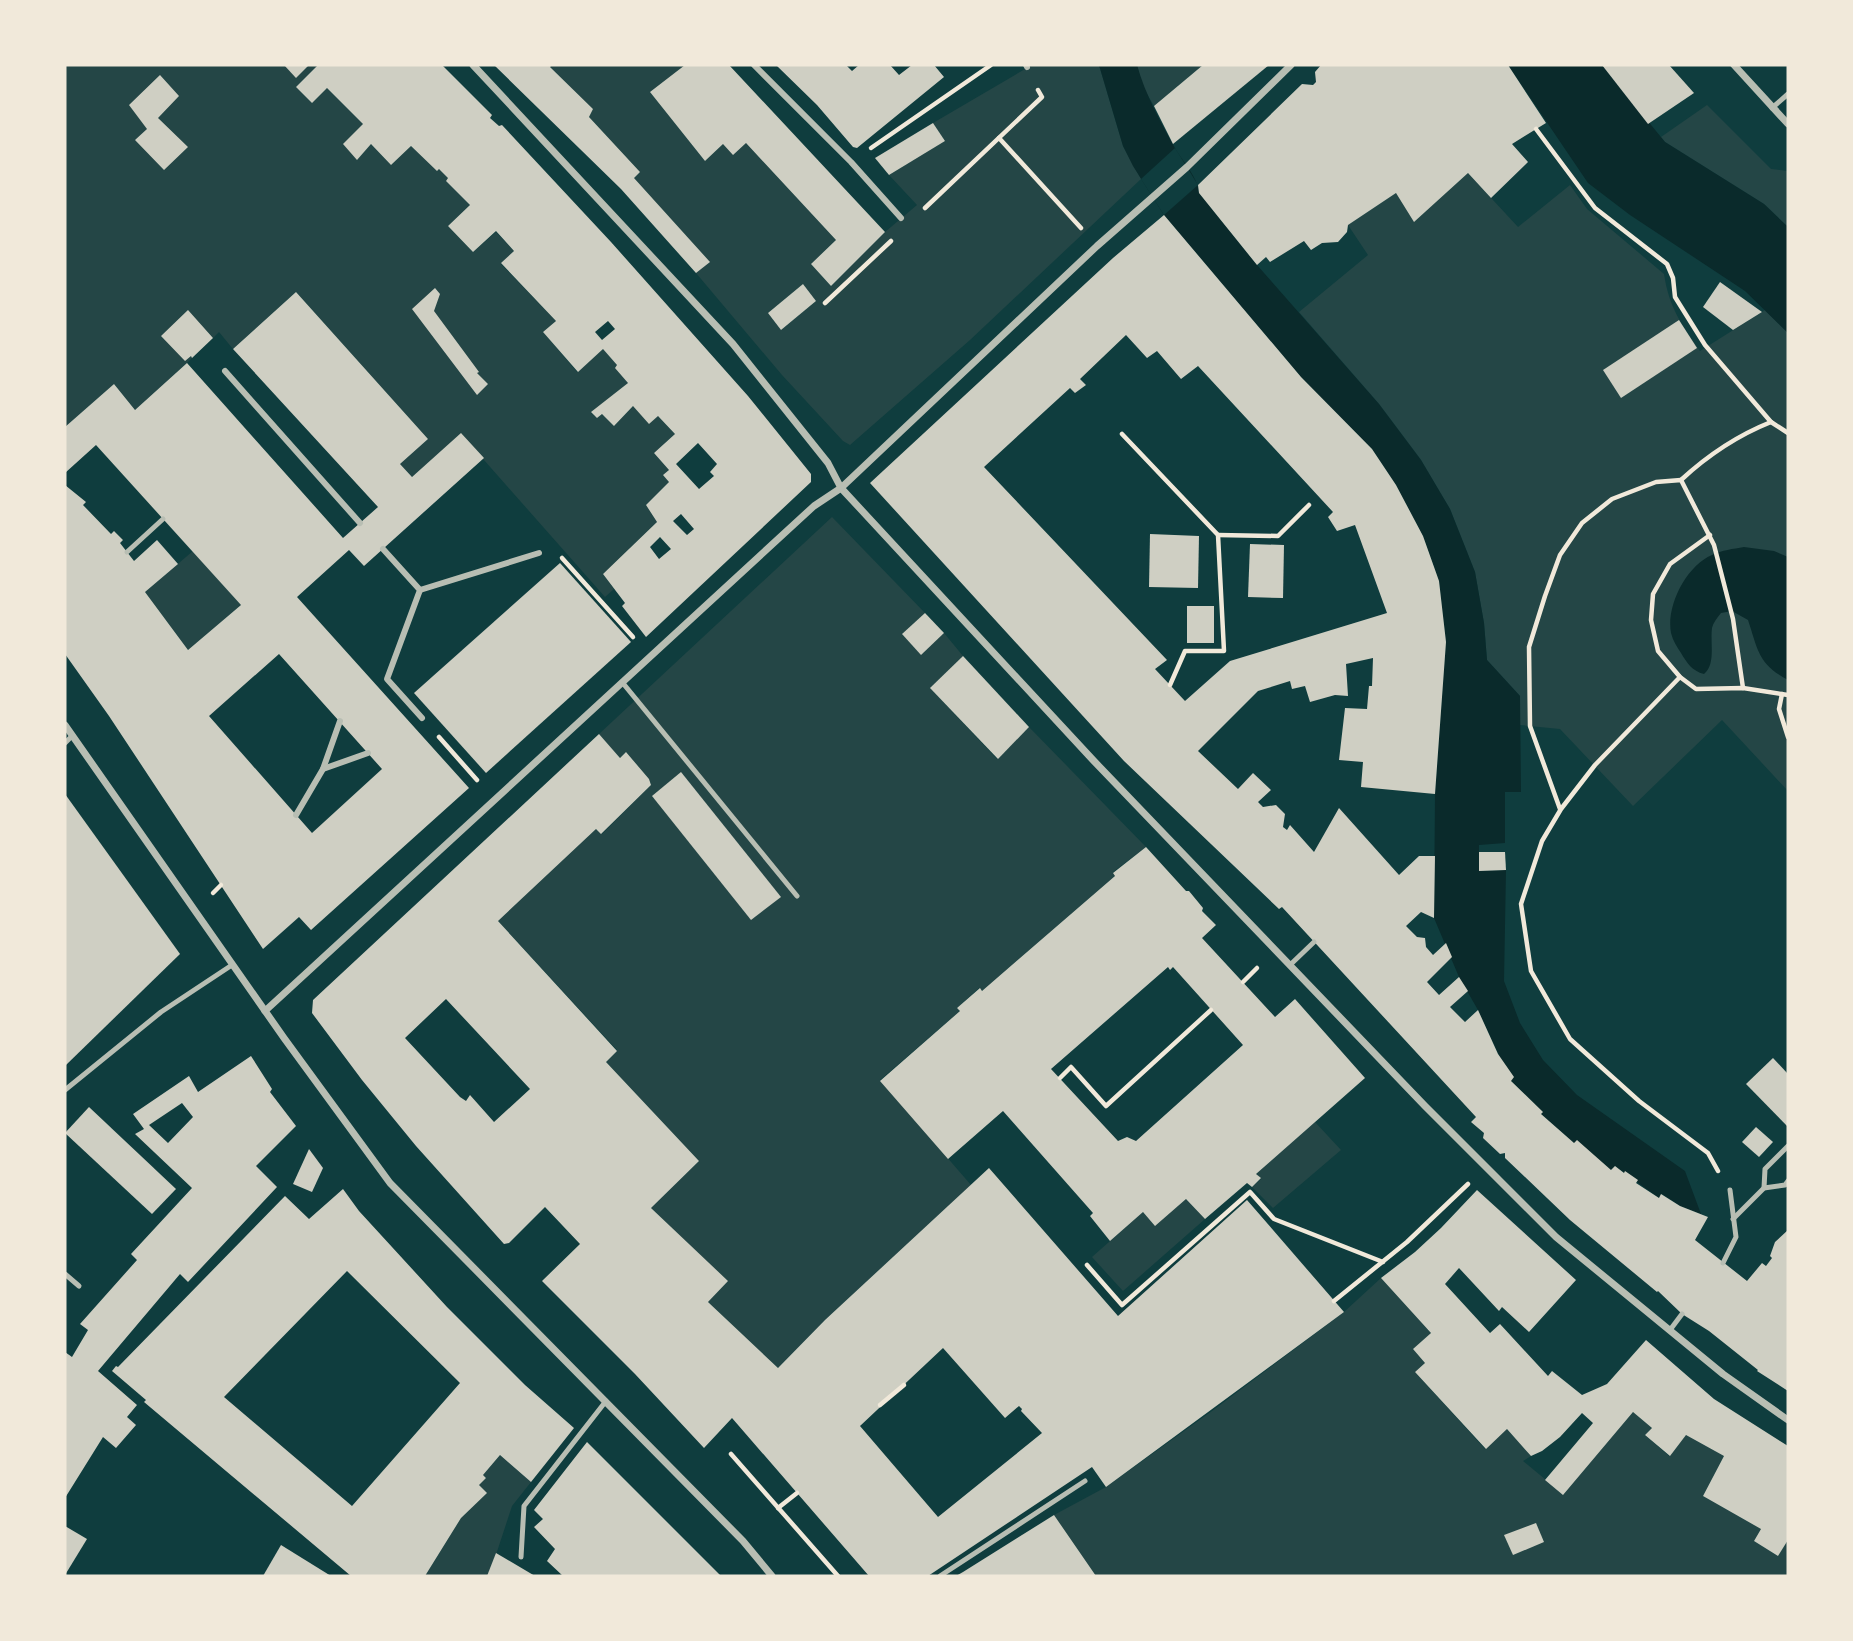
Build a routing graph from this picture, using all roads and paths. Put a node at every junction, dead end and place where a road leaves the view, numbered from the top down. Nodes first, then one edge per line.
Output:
1 (473, 65) edge
2 (754, 65) edge
3 (991, 65) edge
4 (1291, 65) edge
5 (1734, 65) edge
6 (1027, 66) edge
7 (1788, 94) edge
8 (1772, 108) junction
9 (1788, 124) edge
10 (1536, 129) dead end
11 (999, 138) junction
12 (851, 162) junction
13 (916, 216) dead end
14 (901, 218) dead end
15 (898, 234) dead end
16 (1098, 246) junction
17 (825, 303) dead end
18 (225, 371) dead end
19 (1771, 422) junction
20 (1788, 433) edge
21 (1122, 434) dead end
22 (1681, 480) junction
23 (841, 488) junction
24 (1309, 505) dead end
25 (163, 519) dead end
26 (360, 523) dead end
27 (1710, 534) junction
28 (1218, 535) junction
29 (383, 549) dead end
30 (127, 552) dead end
31 (538, 553) joint
32 (420, 590) junction
33 (636, 640) dead end
34 (1680, 677) junction
35 (622, 682) junction
36 (1170, 685) dead end
37 (1742, 688) junction
38 (1785, 694) edge
39 (422, 719) joint
40 (340, 721) dead end
41 (65, 725) edge
42 (72, 736) junction
43 (1788, 737) edge
44 (65, 743) edge
45 (368, 753) dead end
46 (323, 769) junction
47 (494, 799) junction
48 (1560, 809) junction
49 (296, 815) dead end
50 (797, 895) dead end
51 (1314, 942) dead end
52 (232, 965) junction
53 (1290, 965) junction
54 (1212, 1010) dead end
55 (265, 1012) junction
56 (1060, 1078) dead end
57 (65, 1090) edge
58 (1788, 1146) edge
59 (1486, 1167) junction
60 (1788, 1181) edge
61 (1764, 1188) junction
62 (1730, 1189) joint
63 (1733, 1219) junction
64 (1383, 1262) junction
65 (1723, 1263) dead end
66 (1087, 1265) dead end
67 (65, 1273) edge
68 (79, 1286) dead end
69 (1334, 1301) dead end
70 (1682, 1314) dead end
71 (1670, 1330) junction
72 (904, 1385) dead end
73 (606, 1401) junction
74 (880, 1405) dead end
75 (1788, 1420) edge
76 (731, 1454) dead end
77 (1086, 1481) dead end
78 (797, 1493) dead end
79 (778, 1508) junction
80 (522, 1557) dead end
81 (772, 1576) edge
82 (838, 1576) edge
83 (940, 1576) edge

1 - 23 street
2 - 12 street
3 - 12 path
4 - 16 street
5 - 8 street
6 - 11 path
7 - 8 lane
8 - 9 street
10 - 19 path
11 - 13 path
11 - 16 path
12 - 14 street
15 - 17 path
16 - 23 street
18 - 26 street
19 - 20 path
19 - 22 path
21 - 28 path
22 - 27 path
22 - 48 path
23 - 35 street
23 - 53 street
24 - 28 path
25 - 30 lane
27 - 34 path
27 - 37 path
28 - 36 path
29 - 32 street
31 - 32 street
31 - 33 path
32 - 39 street
34 - 37 path
34 - 48 path
35 - 47 street
35 - 50 lane
37 - 38 path
38 - 43 path
39 - 47 path
40 - 46 street
41 - 42 street
42 - 44 lane
42 - 52 street
45 - 46 street
46 - 49 street
47 - 55 street
48 - 62 path
51 - 53 lane
52 - 55 street
52 - 57 lane
53 - 59 street
54 - 56 path
55 - 73 street
58 - 61 lane
59 - 64 path
59 - 71 street
60 - 61 lane
61 - 63 lane
62 - 63 lane
63 - 65 lane
64 - 66 path
64 - 69 path
67 - 68 lane
70 - 71 lane
71 - 75 street
72 - 74 path
73 - 80 lane
73 - 81 street
76 - 79 path
77 - 83 lane
78 - 79 path
79 - 82 path

